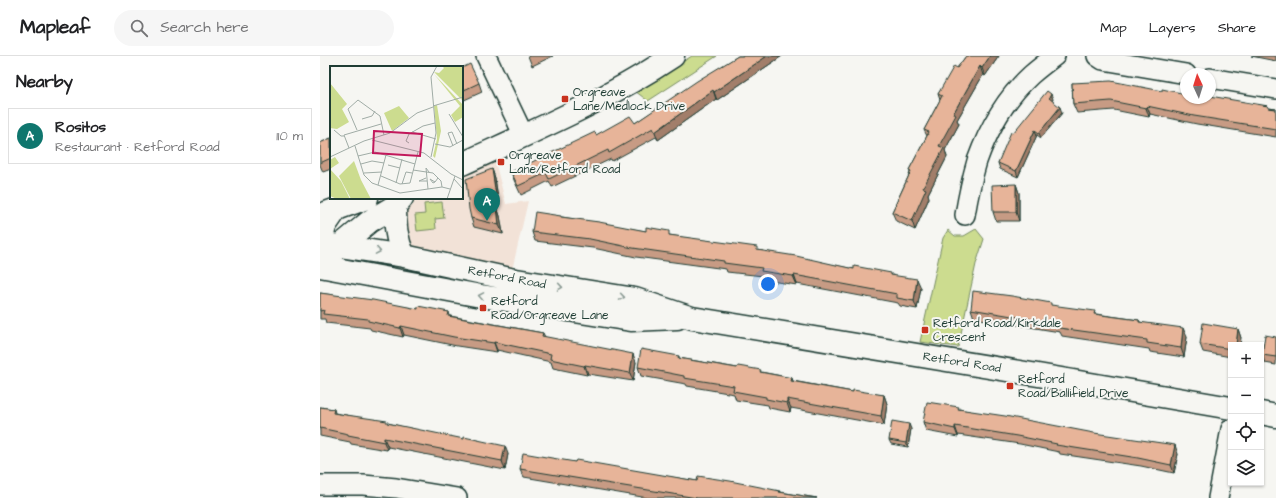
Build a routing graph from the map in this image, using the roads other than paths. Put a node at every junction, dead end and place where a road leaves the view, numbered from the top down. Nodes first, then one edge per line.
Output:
1 (486, 56) edge
2 (673, 56) edge
3 (1055, 56) edge
4 (1097, 56) edge
5 (1180, 73) edge
6 (1216, 79) edge
7 (1276, 89) edge
8 (524, 136) junction
9 (463, 164) edge
10 (365, 199) edge
11 (399, 202) edge
12 (328, 212) edge
13 (964, 215) dead end
14 (325, 247) edge
15 (404, 256) junction
16 (320, 265) edge
17 (692, 318) junction
18 (1228, 407) edge
19 (1264, 414) edge
20 (1276, 416) edge
21 (1228, 445) edge
22 (320, 485) edge
23 (457, 498) edge
24 (1218, 498) edge

1 - 8 street
2 - 8 main road
3 - 13 street
4 - 5 street
6 - 7 street
8 - 9 main road
10 - 12 main road
11 - 14 main road
11 - 15 main road
12 - 14 main road
14 -> 15 main road, Retford Road
14 - 16 main road
15 -> 17 main road, Retford Road
17 -> 16 main road, Retford Road
17 - 18 main road, Retford Road
19 - 20 main road
21 - 24 street
22 - 23 street

